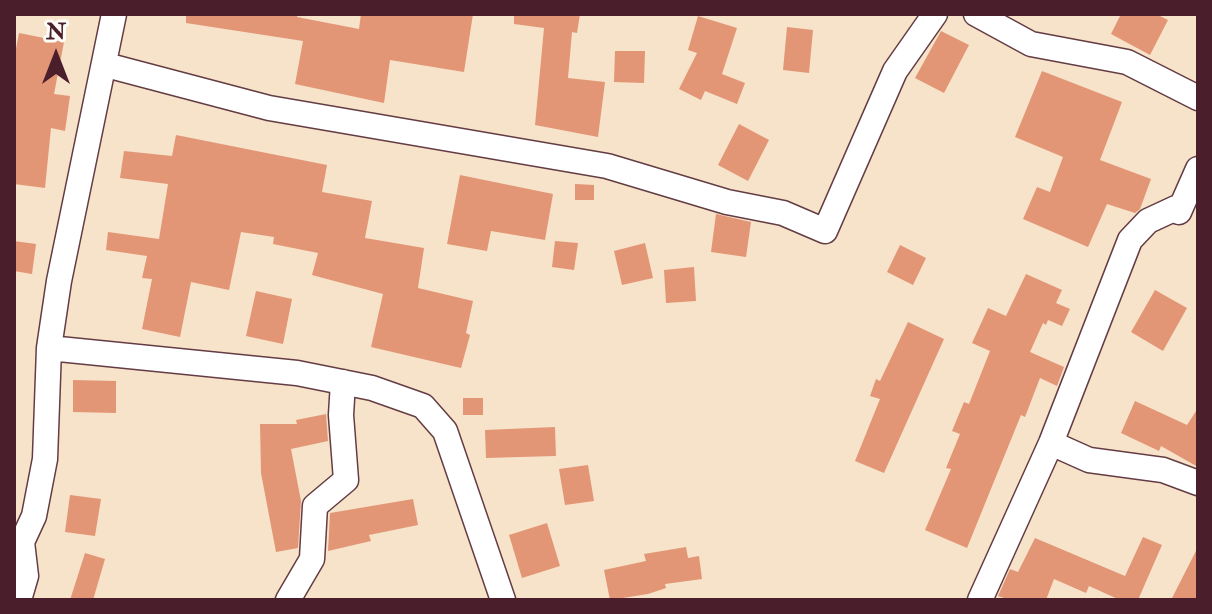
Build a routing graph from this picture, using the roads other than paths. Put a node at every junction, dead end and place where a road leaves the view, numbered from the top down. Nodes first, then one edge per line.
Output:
1 (114, 14) edge
2 (935, 14) edge
3 (976, 14) edge
4 (106, 65) junction
5 (1198, 98) edge
6 (1198, 169) edge
7 (1189, 217) edge
8 (49, 348) junction
9 (343, 382) junction
10 (1051, 443) junction
11 (1198, 483) edge
12 (19, 600) edge
13 (288, 600) edge
14 (503, 600) edge
15 (980, 600) edge

1 - 4 street
2 - 4 street
3 - 5 street
4 - 8 street
6 - 7 street
7 - 10 street
8 - 9 street
8 - 12 street
9 - 13 street
9 - 14 street
10 - 11 street
10 - 15 street

